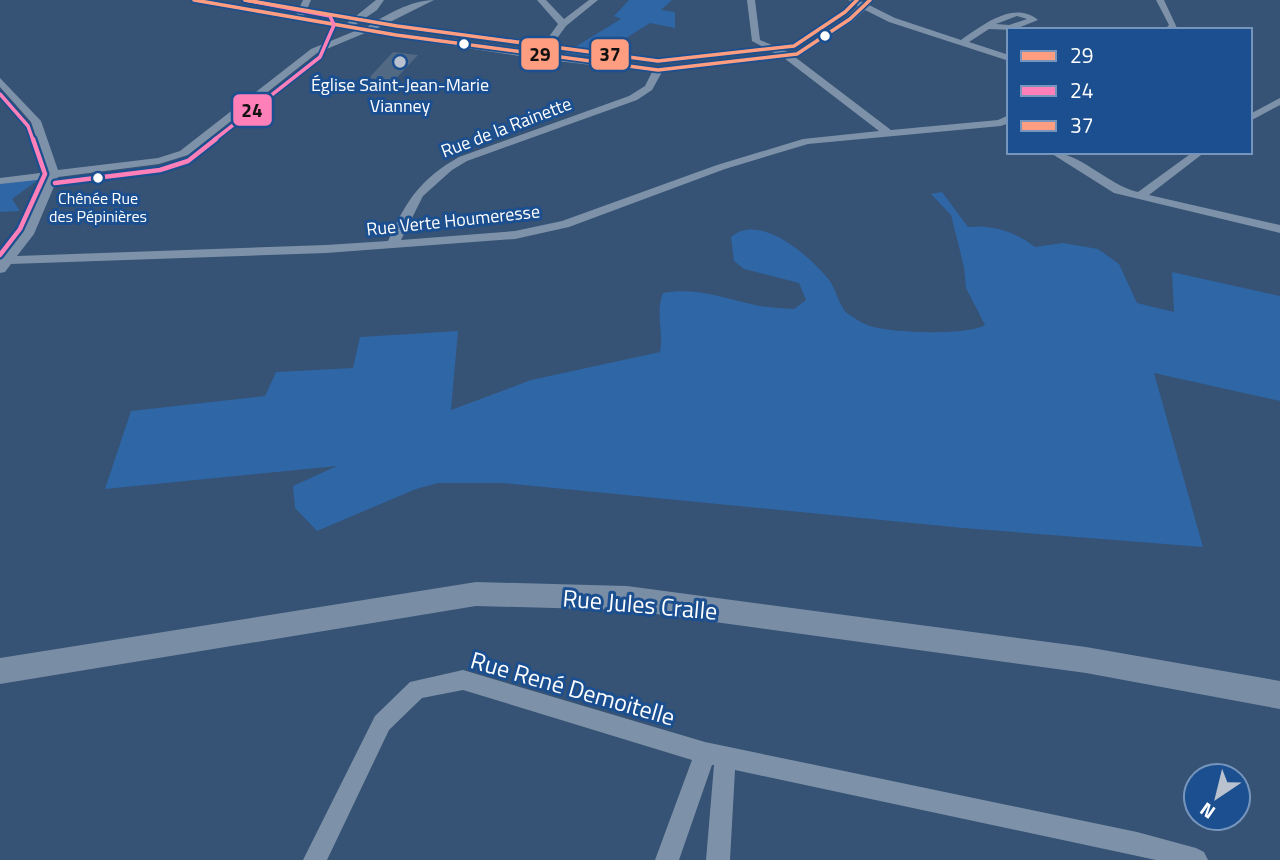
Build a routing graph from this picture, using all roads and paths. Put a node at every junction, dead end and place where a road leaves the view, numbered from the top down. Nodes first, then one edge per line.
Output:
1 (194, 0) edge
2 (307, 0) edge
3 (380, 0) edge
4 (429, 0) edge
5 (541, 0) edge
6 (594, 0) edge
7 (751, 0) edge
8 (852, 0) edge
9 (1160, 0) edge
10 (206, 1) edge
11 (439, 1) edge
12 (867, 4) edge
13 (299, 18) junction
14 (325, 23) junction
15 (563, 24) junction
16 (989, 26) dead end
17 (347, 27) junction
18 (1171, 28) edge
19 (366, 31) junction
20 (962, 43) junction
21 (314, 51) junction
22 (786, 55) junction
23 (540, 56) junction
24 (1007, 57) edge
25 (658, 70) junction
26 (0, 81) edge
27 (13, 95) junction
28 (0, 97) edge
29 (1280, 101) edge
30 (1252, 117) edge
31 (1006, 123) edge
32 (888, 133) junction
33 (1057, 154) edge
34 (1197, 154) edge
35 (54, 174) junction
36 (0, 181) edge
37 (1140, 197) junction
38 (1280, 229) edge
39 (393, 245) junction
40 (4, 264) edge
41 (0, 671) edge
42 (1280, 695) edge
43 (715, 755) junction
44 (315, 860) edge
45 (667, 860) edge
46 (718, 860) edge
47 (1196, 860) edge

1 - 10 street
2 - 13 street
3 - 17 street
4 - 11 street
4 - 19 street
5 - 15 street
6 - 15 street
7 - 22 street
8 - 12 street
9 - 18 street
10 - 13 street
12 - 20 street
12 - 22 street
13 - 14 street
14 - 17 street
14 - 21 street
15 - 23 street
16 - 20 street
17 - 19 street
19 - 21 street
19 - 23 street
20 - 24 street
21 - 35 street
22 - 25 street
22 - 32 street
23 - 25 street
25 - 39 street, Rue de la Rainette
26 - 27 street
27 - 28 street
27 - 35 street
29 - 30 street
31 - 32 street, Rue Verte Houmeresse
32 - 39 street, Rue Verte Houmeresse
33 - 37 street
34 - 37 street
35 - 36 street
35 - 40 street
37 - 38 street
39 - 40 street, Rue Verte Houmeresse
41 - 42 street, Rue Jules Cralle
43 - 44 street, Rue René Demoitelle
43 - 45 street
43 - 46 street
43 - 47 street, Rue René Demoitelle

